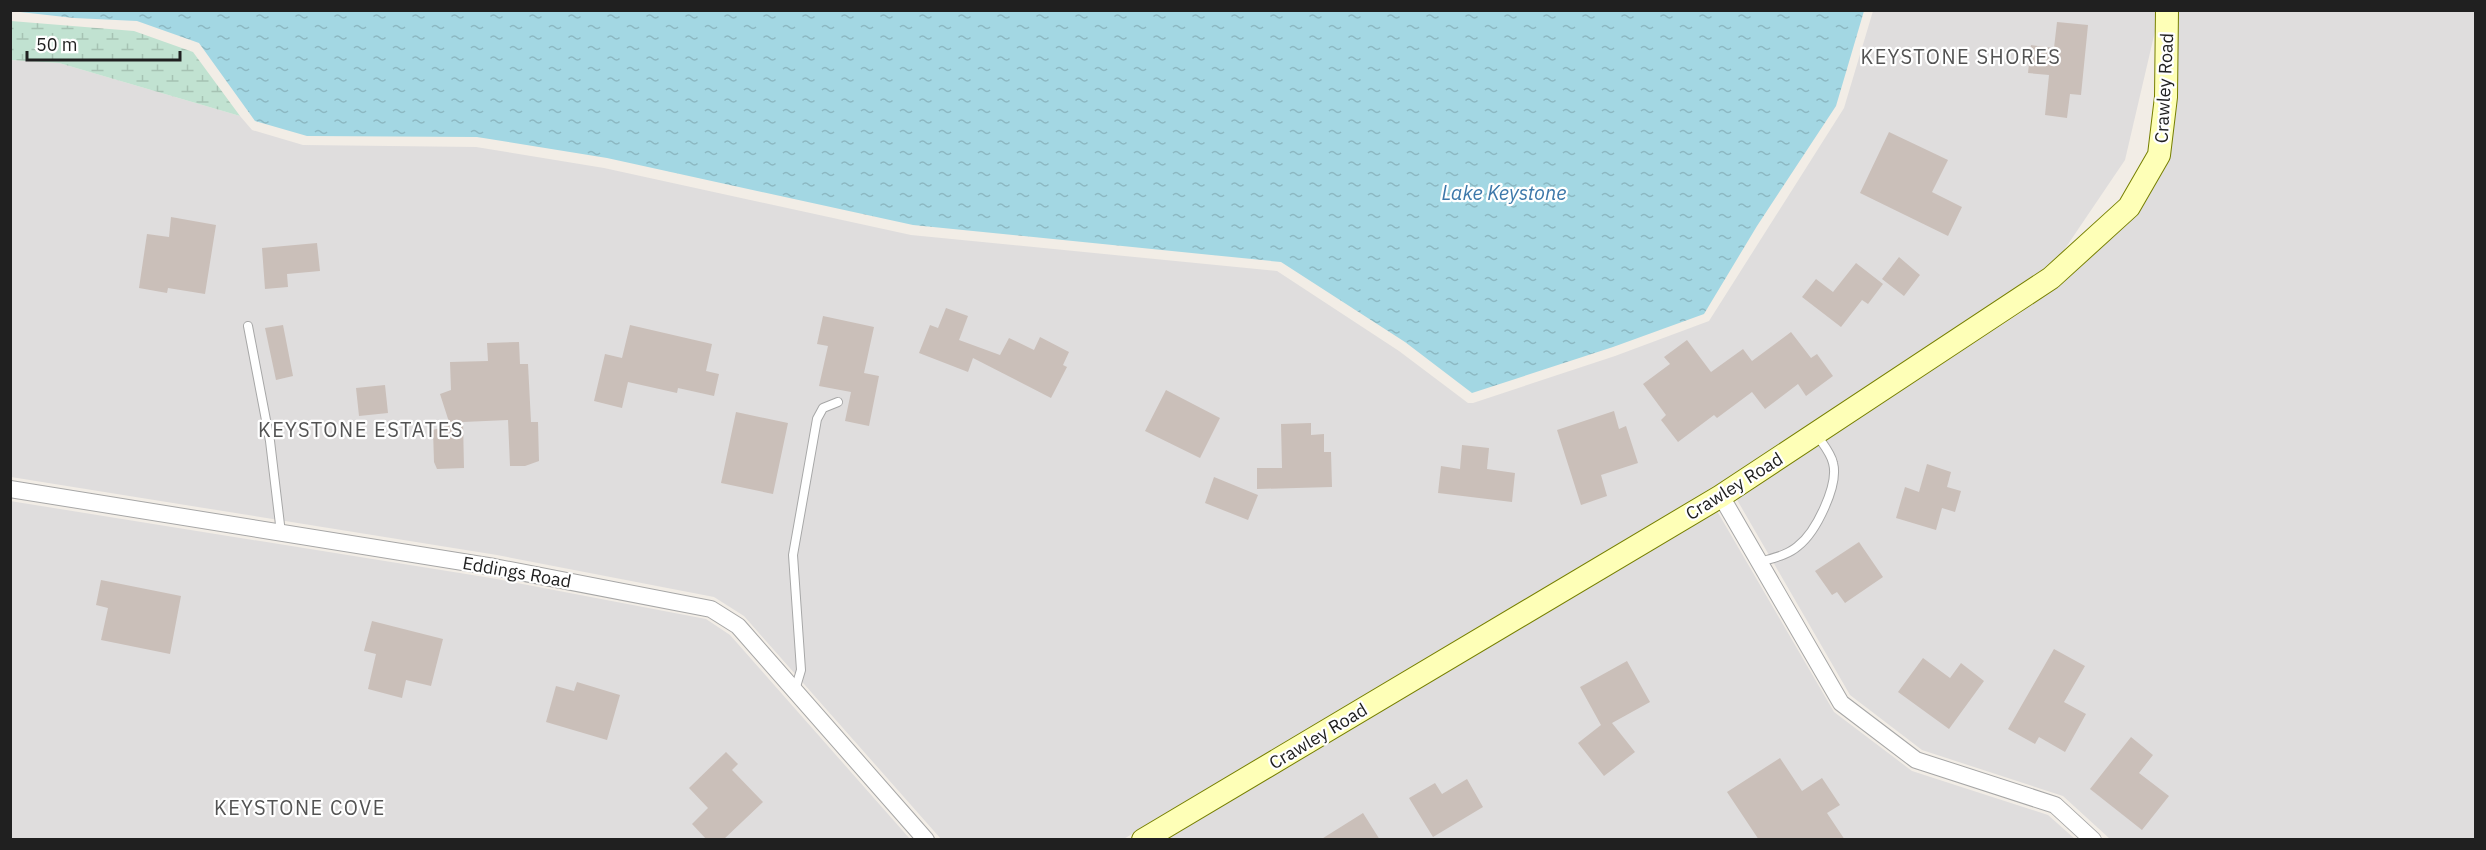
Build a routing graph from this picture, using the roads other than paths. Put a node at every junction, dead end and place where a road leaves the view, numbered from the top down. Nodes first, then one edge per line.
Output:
1 (2167, 10) edge
2 (248, 326) dead end
3 (838, 402) dead end
4 (1816, 433) junction
5 (10, 489) edge
6 (1721, 496) junction
7 (281, 533) junction
8 (1760, 562) junction
9 (795, 691) junction
10 (926, 840) edge
11 (1143, 840) edge
12 (2093, 840) edge

1 - 4 street, Crawley Road
2 - 7 lane
3 - 9 lane
4 - 6 street, Crawley Road
4 - 8 lane
5 - 7 street, Eddings Road
6 - 8 street
6 - 11 street, Crawley Road
7 - 9 street, Eddings Road
8 - 12 street
9 - 10 street, Eddings Road

